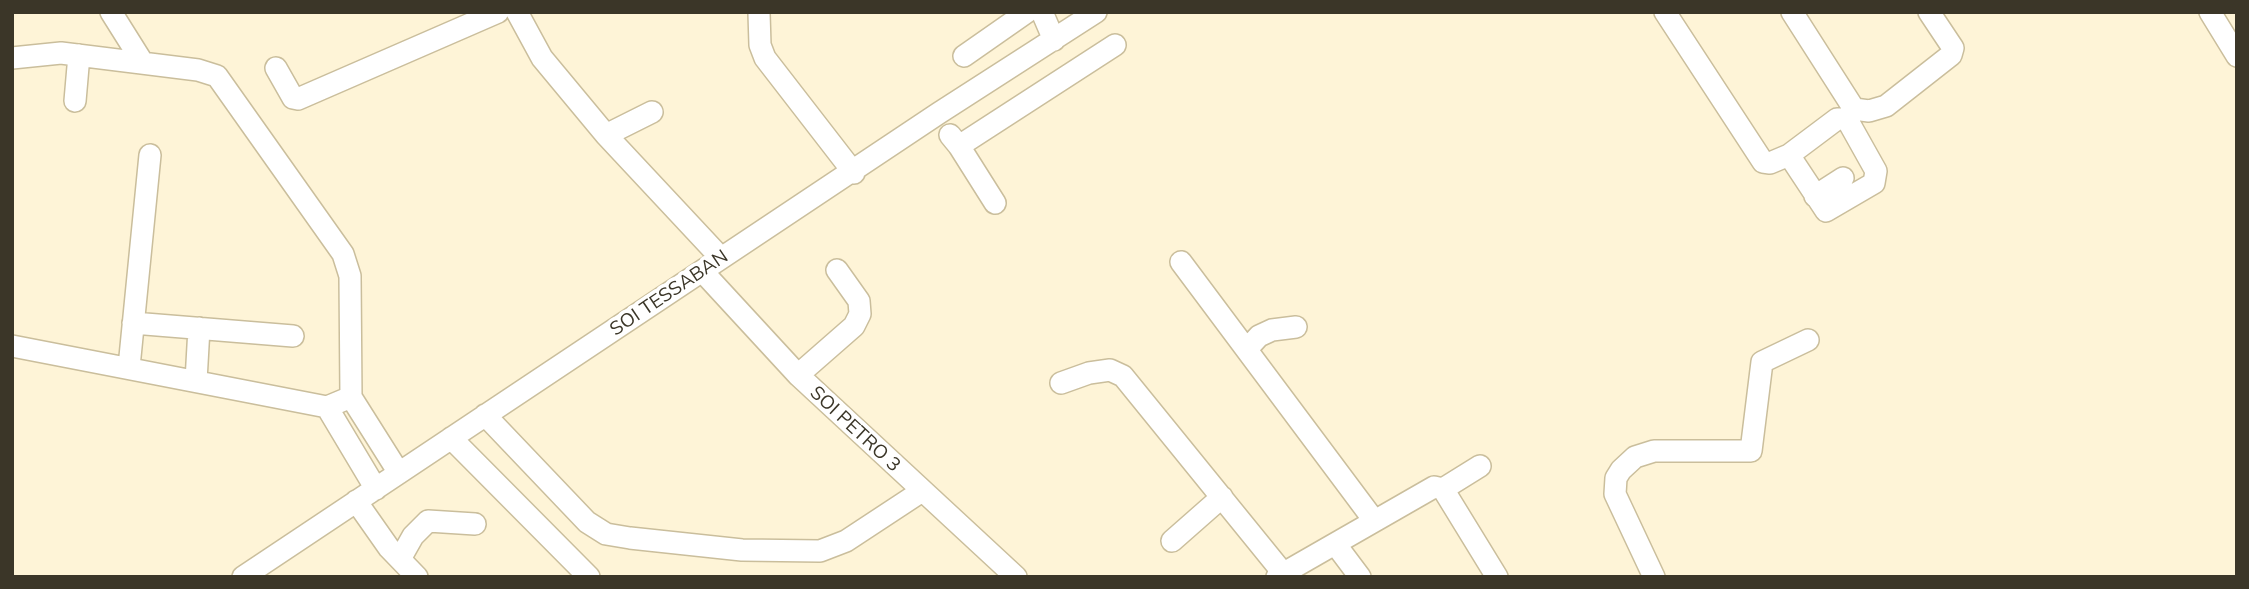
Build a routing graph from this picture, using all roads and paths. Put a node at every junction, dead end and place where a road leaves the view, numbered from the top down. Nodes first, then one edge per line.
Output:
1 (111, 12) edge
2 (498, 12) edge
3 (516, 12) edge
4 (1027, 12) edge
5 (1042, 12) edge
6 (1096, 12) edge
7 (1665, 12) edge
8 (1792, 12) edge
9 (1929, 12) edge
10 (2210, 12) edge
11 (759, 13) edge
12 (1062, 34) junction
13 (1115, 45) dead end
14 (79, 55) junction
15 (964, 56) dead end
16 (2237, 57) edge
17 (12, 58) edge
18 (143, 63) junction
19 (1082, 65) junction
20 (276, 68) dead end
21 (75, 100) dead end
22 (652, 112) dead end
23 (606, 135) junction
24 (150, 155) dead end
25 (1789, 155) junction
26 (854, 173) junction
27 (1843, 178) dead end
28 (1815, 196) junction
29 (995, 203) dead end
30 (721, 258) junction
31 (1181, 262) dead end
32 (837, 270) dead end
33 (703, 272) junction
34 (133, 323) junction
35 (1296, 327) dead end
36 (200, 328) junction
37 (293, 336) dead end
38 (1808, 340) dead end
39 (12, 345) edge
40 (1247, 349) junction
41 (129, 367) junction
42 (798, 375) junction
43 (196, 381) junction
44 (1061, 383) dead end
45 (351, 397) junction
46 (327, 407) junction
47 (485, 415) junction
48 (451, 439) junction
49 (1480, 466) dead end
50 (399, 473) junction
51 (376, 489) junction
52 (1443, 489) junction
53 (922, 491) junction
54 (1222, 497) junction
55 (356, 501) junction
56 (1373, 519) junction
57 (475, 524) dead end
58 (1172, 541) dead end
59 (1336, 545) junction
60 (400, 559) junction
61 (271, 570) edge
62 (1280, 575) edge
63 (243, 577) edge
64 (417, 577) edge
65 (589, 577) edge
66 (1016, 577) edge
67 (1360, 577) edge
68 (1497, 577) edge
69 (1654, 577) edge

1 - 18 street
2 - 20 street
3 - 23 street
4 - 15 street
5 - 12 street
6 - 12 street, SOI TESSABAN
7 - 25 street
8 - 9 street
10 - 16 street
11 - 26 street
12 - 19 street
12 - 26 street, SOI TESSABAN
13 - 19 street
14 - 17 street
14 - 18 street
14 - 21 street
18 - 45 street
19 - 29 street
22 - 23 street
23 - 30 street
24 - 34 street
25 - 28 street
25 - 28 street
26 - 30 street, SOI TESSABAN
27 - 28 street
30 - 33 street, SOI TESSABAN
31 - 40 street
32 - 42 street
33 - 42 street, SOI PETRO 3
33 - 47 street, SOI TESSABAN
34 - 36 street
34 - 41 street
35 - 40 street
36 - 37 street
36 - 43 street
38 - 69 street
39 - 41 street
40 - 56 street
41 - 43 street
42 - 53 street, SOI PETRO 3
43 - 46 street
44 - 54 street
45 - 46 street
45 - 50 street
46 - 51 street
47 - 48 street, SOI TESSABAN
47 - 53 street
48 - 50 street, SOI TESSABAN
48 - 65 street
49 - 52 street
50 - 51 street, SOI TESSABAN
51 - 55 street, SOI TESSABAN
52 - 56 street
52 - 68 street
53 - 66 street, SOI PETRO 3
54 - 58 street
54 - 62 street
55 - 60 street
55 - 61 street, SOI TESSABAN
56 - 59 street
57 - 60 street
59 - 62 street
59 - 67 street
60 - 64 street
61 - 63 street, SOI TESSABAN

